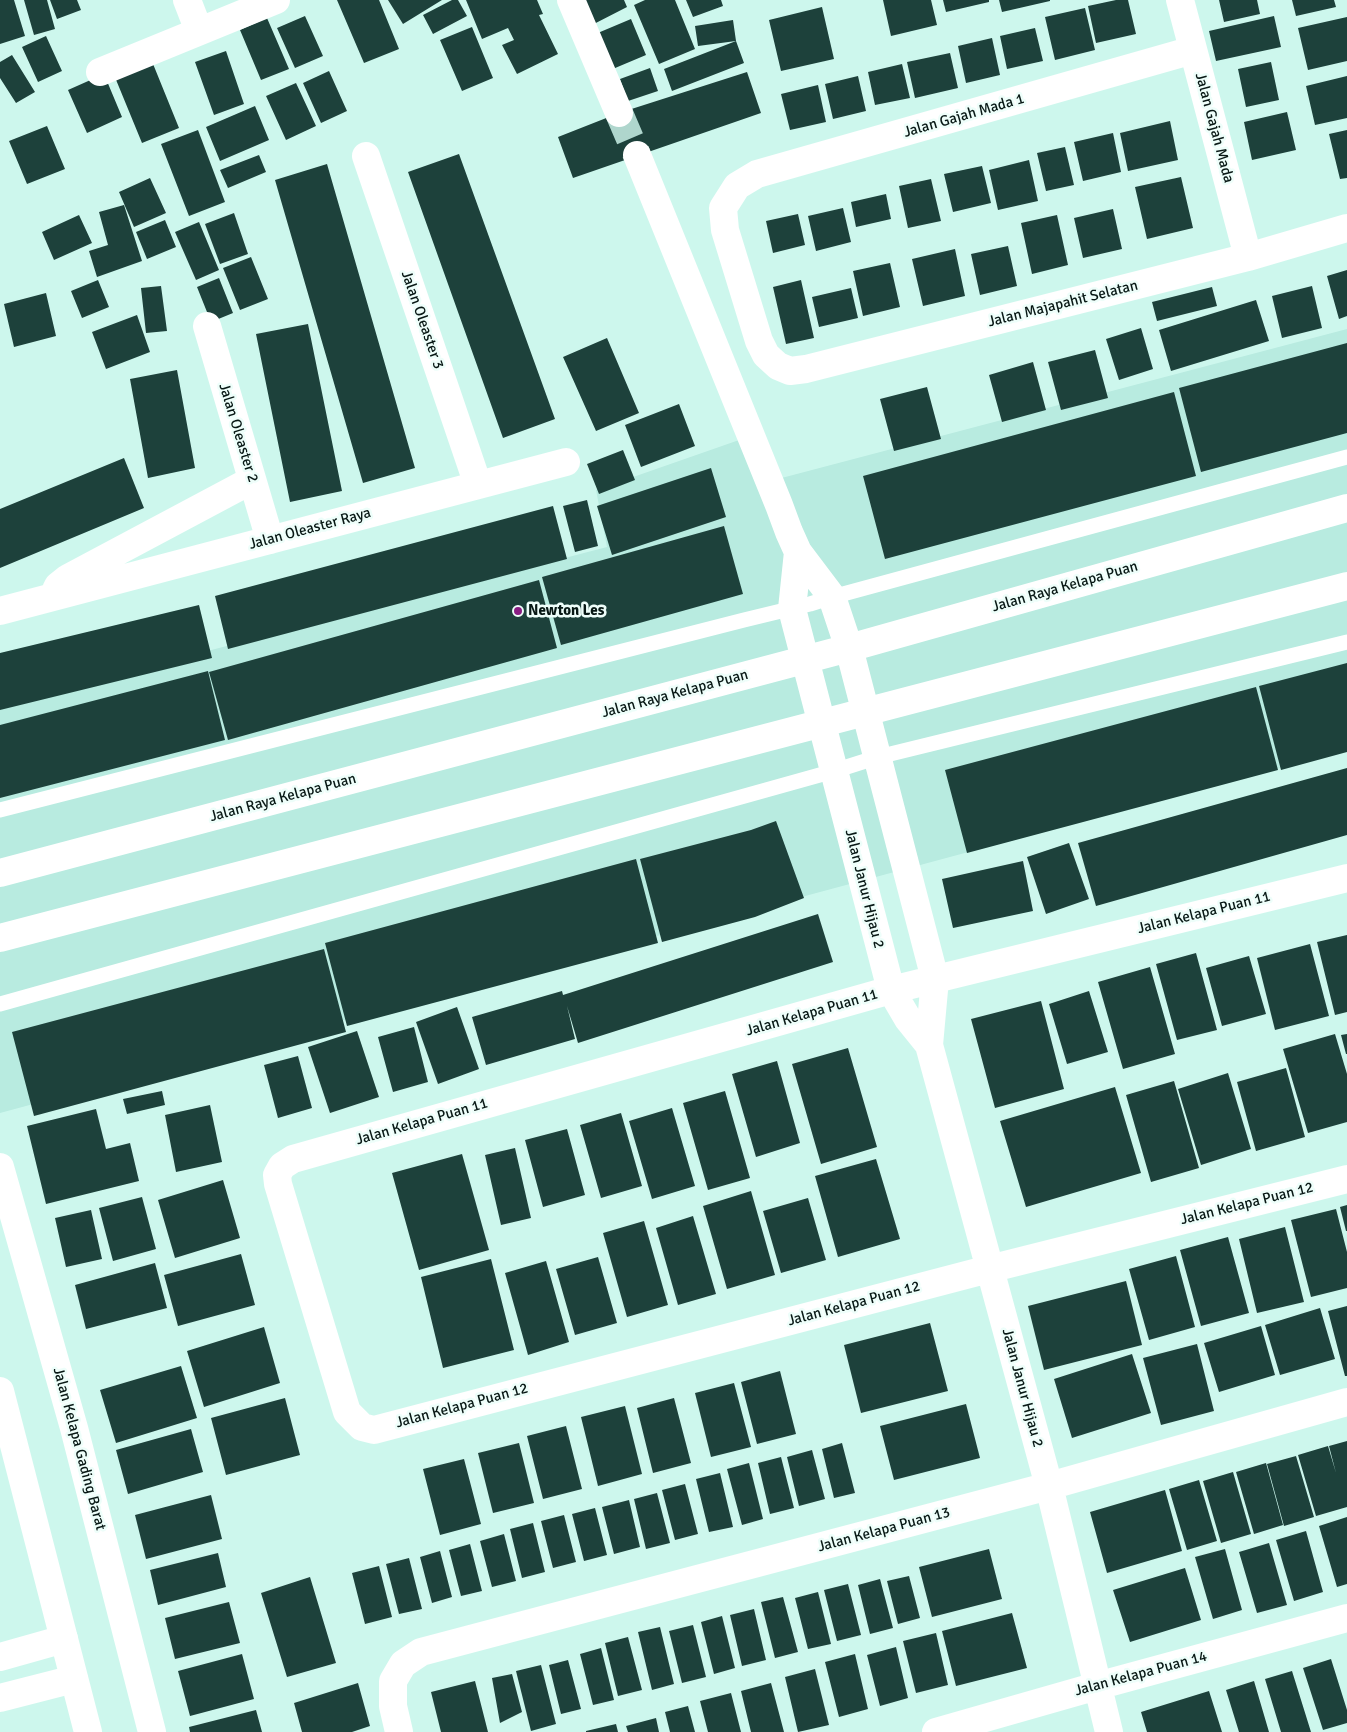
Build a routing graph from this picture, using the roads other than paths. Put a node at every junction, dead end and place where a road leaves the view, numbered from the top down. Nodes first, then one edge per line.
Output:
1 (187, 0) edge
2 (276, 0) edge
3 (571, 0) edge
4 (1180, 0) edge
5 (199, 31) junction
6 (1193, 50) junction
7 (100, 72) dead end
8 (619, 113) tunnel mouth
9 (637, 155) tunnel mouth
10 (366, 156) dead end
11 (1347, 228) edge
12 (1248, 257) junction
13 (206, 326) dead end
14 (778, 366) joint
15 (1347, 458) edge
16 (566, 462) dead end
17 (252, 480) junction
18 (478, 485) junction
19 (1347, 508) edge
20 (270, 540) junction
21 (798, 552) junction
22 (1347, 586) edge
23 (54, 597) junction
24 (832, 597) junction
25 (792, 609) junction
26 (0, 612) edge
27 (1347, 642) edge
28 (850, 648) junction
29 (804, 660) junction
30 (865, 712) junction
31 (821, 724) junction
32 (878, 757) junction
33 (834, 770) junction
34 (0, 810) edge
35 (0, 873) edge
36 (1347, 878) edge
37 (0, 938) edge
38 (935, 978) junction
39 (890, 990) junction
40 (0, 1004) edge
41 (929, 1045) junction
42 (0, 1167) edge
43 (1347, 1179) edge
44 (989, 1269) junction
45 (0, 1391) edge
46 (1347, 1402) edge
47 (362, 1427) joint
48 (1049, 1486) junction
49 (1347, 1618) edge
50 (64, 1639) junction
51 (0, 1657) edge
52 (74, 1679) junction
53 (1098, 1686) junction
54 (0, 1698) edge
55 (88, 1732) edge
56 (152, 1732) edge
57 (399, 1732) edge
58 (936, 1732) edge
59 (1109, 1732) edge

1 - 5 street
2 - 5 street
3 - 8 street
4 - 6 street, Jalan Gajah Mada
5 - 7 street
6 - 12 street, Jalan Gajah Mada
6 - 14 street, Jalan Gajah Mada 1
9 - 21 street
10 - 18 street, Jalan Oleaster 3
11 - 12 street, Jalan Majapahit Selatan
12 - 14 street, Jalan Majapahit Selatan
13 - 17 street, Jalan Oleaster 2
15 - 24 lane
16 - 18 street, Jalan Oleaster Raya
17 - 20 street, Jalan Oleaster 2
17 - 23 street
18 - 20 street, Jalan Oleaster Raya
19 - 28 street, Jalan Raya Kelapa Puan
20 - 23 street, Jalan Oleaster Raya
21 - 24 street, Jalan Janur Hijau 2
21 - 25 street, Jalan Janur Hijau 2
22 - 30 street
23 - 26 street, Jalan Oleaster Raya
24 - 25 lane
24 - 28 street, Jalan Janur Hijau 2
25 - 29 street, Jalan Janur Hijau 2
25 - 34 lane
27 - 32 lane
28 - 29 street, Jalan Raya Kelapa Puan
28 - 30 street, Jalan Janur Hijau 2
29 - 31 street, Jalan Janur Hijau 2
29 - 35 street, Jalan Raya Kelapa Puan
30 - 31 street
30 - 32 street, Jalan Janur Hijau 2
31 - 33 street, Jalan Janur Hijau 2
31 - 37 street
32 - 33 lane
32 - 38 street, Jalan Janur Hijau 2
33 - 39 street, Jalan Janur Hijau 2
33 - 40 lane
36 - 38 street, Jalan Kelapa Puan 11
38 - 39 street, Jalan Kelapa Puan 11
38 - 41 street, Jalan Janur Hijau 2
39 - 41 street, Jalan Janur Hijau 2
39 - 47 street, Jalan Kelapa Puan 11
41 - 44 street, Jalan Janur Hijau 2
42 - 56 street, Jalan Kelapa Gading Barat
43 - 44 street, Jalan Kelapa Puan 12
44 - 47 street, Jalan Kelapa Puan 12
44 - 48 street, Jalan Janur Hijau 2
45 - 50 street
46 - 48 street, Jalan Kelapa Puan 13
48 - 53 street, Jalan Janur Hijau 2
48 - 57 street, Jalan Kelapa Puan 13
49 - 53 street, Jalan Kelapa Puan 14
50 - 51 street
50 - 52 street
52 - 54 street
52 - 55 street
53 - 58 street, Jalan Kelapa Puan 14
53 - 59 street, Jalan Janur Hijau 2

